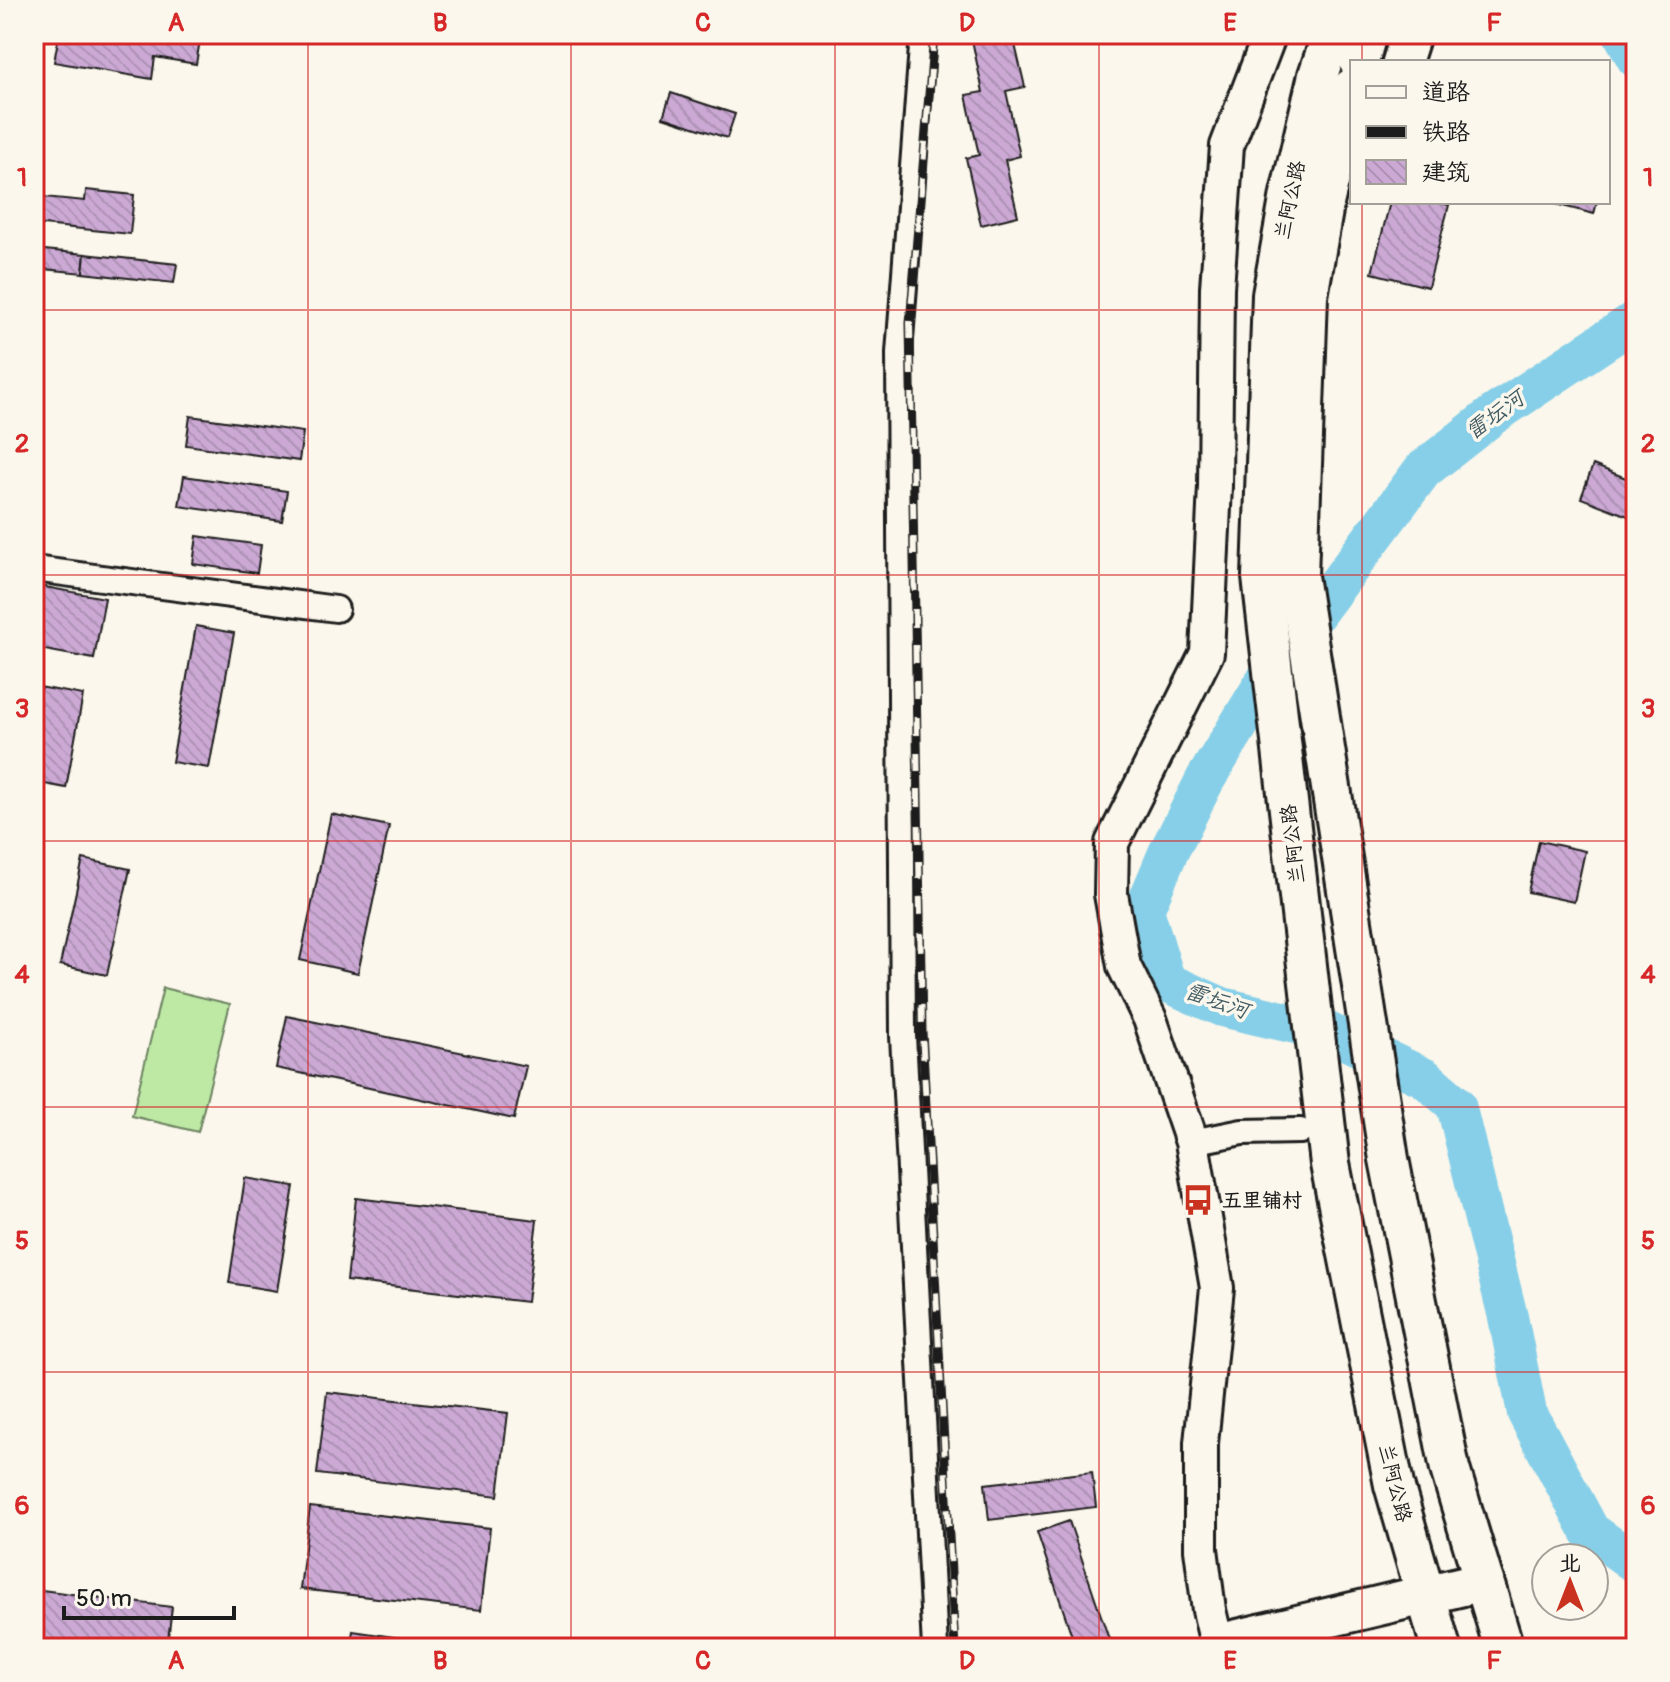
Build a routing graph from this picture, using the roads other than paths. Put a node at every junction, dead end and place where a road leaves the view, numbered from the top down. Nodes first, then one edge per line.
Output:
1 (923, 34) edge
2 (1270, 34) edge
3 (1332, 34) edge
4 (1367, 34) edge
5 (1411, 34) edge
6 (1360, 60) edge
7 (1403, 60) edge
8 (1350, 96) edge
9 (1350, 202) edge
10 (1308, 296) junction
11 (34, 569) edge
12 (336, 609) dead end
13 (1300, 1131) dead end
14 (1192, 1142) junction
15 (1484, 1581) junction
16 (1426, 1596) junction
17 (1217, 1644) joint
18 (935, 1648) edge
19 (1441, 1648) edge
20 (1504, 1648) edge

1 - 18 street
2 - 14 main road
3 - 16 highway, 兰阿公路
4 - 6 highway
5 - 7 highway
8 - 10 highway, 兰阿公路
9 - 10 highway
10 - 15 highway, 兰阿公路
11 - 12 street
13 - 14 street
14 - 17 main road
15 - 16 highway
15 - 20 highway, 兰阿公路
16 - 17 highway
16 - 19 highway, 兰阿公路

